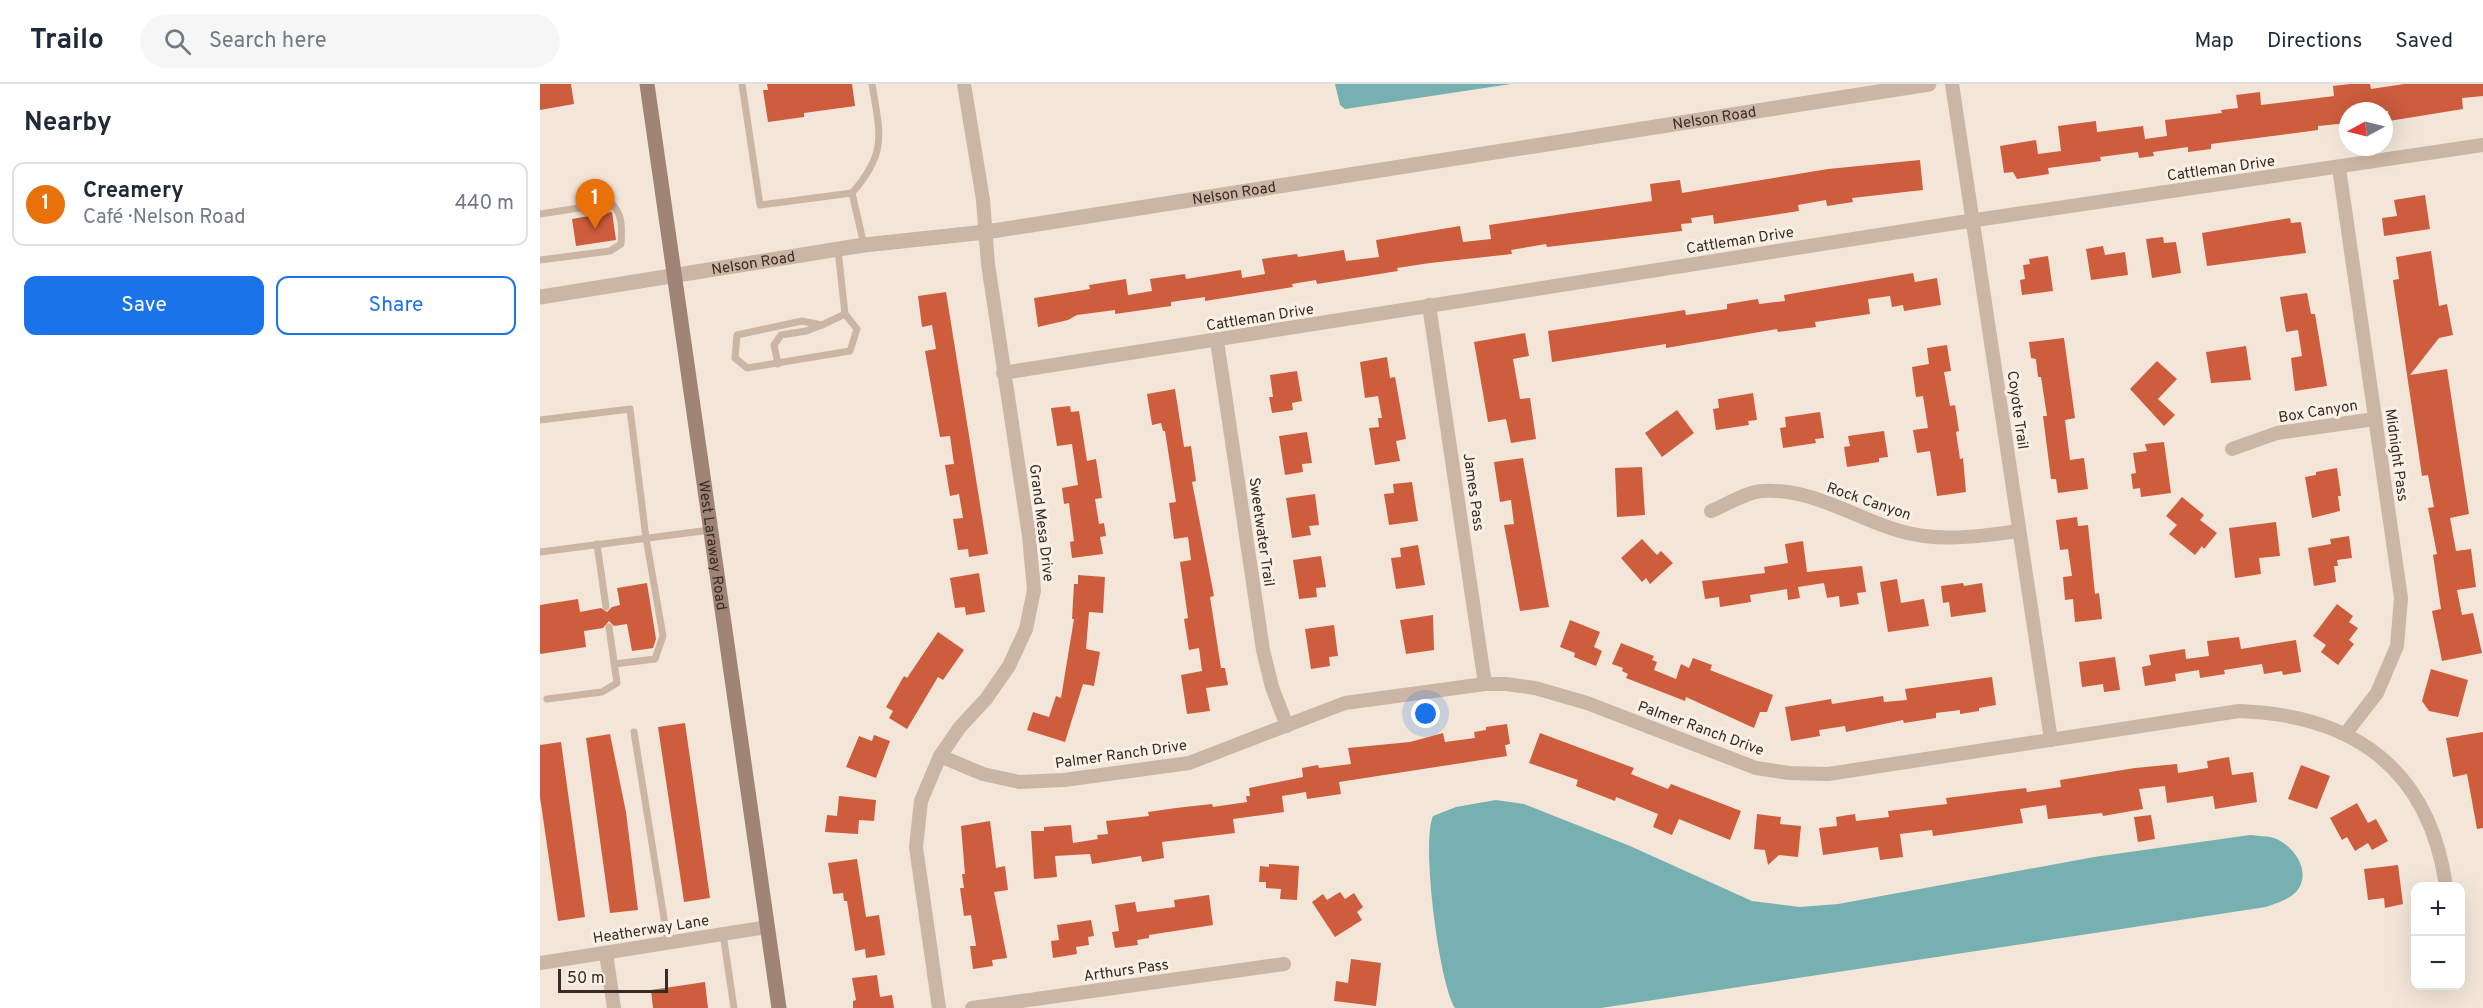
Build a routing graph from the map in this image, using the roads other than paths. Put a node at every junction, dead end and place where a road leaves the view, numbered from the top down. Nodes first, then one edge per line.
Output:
1 (647, 84) edge
2 (742, 84) edge
3 (872, 84) edge
4 (964, 84) edge
5 (1929, 84) edge
6 (1952, 84) edge
7 (2483, 145) edge
8 (2339, 168) junction
9 (852, 193) junction
10 (540, 214) edge
11 (1973, 221) junction
12 (986, 232) junction
13 (864, 245) junction
14 (838, 250) junction
15 (540, 260) edge
16 (675, 276) junction
17 (540, 297) edge
18 (1430, 305) junction
19 (845, 314) junction
20 (822, 325) junction
21 (1217, 341) junction
22 (778, 364) junction
23 (1003, 373) junction
24 (2376, 419) junction
25 (540, 420) edge
26 (2232, 449) dead end
27 (1711, 511) dead end
28 (711, 530) junction
29 (2019, 531) junction
30 (646, 538) junction
31 (597, 544) junction
32 (540, 552) edge
33 (606, 608) dead end
34 (609, 627) dead end
35 (614, 664) junction
36 (1485, 684) junction
37 (547, 699) dead end
38 (1287, 726) junction
39 (634, 732) dead end
40 (2346, 733) junction
41 (2051, 740) junction
42 (940, 756) junction
43 (2445, 882) edge
44 (767, 927) junction
45 (723, 934) junction
46 (668, 943) junction
47 (606, 954) junction
48 (540, 960) edge
49 (1284, 964) dead end
50 (614, 1008) edge
51 (734, 1008) edge
52 (779, 1008) edge
53 (939, 1008) edge
54 (972, 1008) edge

1 - 16 main road, West Laraway Road
2 - 9 lane
3 - 9 lane
4 - 12 street, Grand Mesa Drive
5 - 12 street, Nelson Road
6 - 11 street, Coyote Trail
7 - 8 street, Cattleman Drive
8 - 11 street, Cattleman Drive
8 - 24 street, Midnight Pass
9 - 13 lane
10 - 15 lane
11 - 18 street, Cattleman Drive
11 - 29 street, Coyote Trail
12 - 13 street, Nelson Road
12 - 23 street, Grand Mesa Drive
13 - 14 street, Nelson Road
14 - 16 street, Nelson Road
14 - 19 lane
16 - 17 street, Nelson Road
16 - 28 main road, West Laraway Road
18 - 21 street, Cattleman Drive
18 - 36 street, James Pass
19 - 20 lane
19 - 22 lane
20 - 22 lane
20 - 22 lane
21 - 23 street, Cattleman Drive
21 - 38 street, Sweetwater Trail
23 - 42 street, Grand Mesa Drive
24 - 26 street, Box Canyon
24 - 40 street, Midnight Pass
25 - 30 lane
27 - 29 street, Rock Canyon
28 - 30 lane
28 - 44 main road, West Laraway Road
29 - 41 street, Coyote Trail
30 - 31 lane
30 - 35 lane
31 - 32 lane
31 - 33 lane
34 - 35 lane
35 - 37 lane
36 - 38 street, Palmer Ranch Drive
36 - 41 street, Palmer Ranch Drive
38 - 42 street, Palmer Ranch Drive
39 - 46 lane
40 - 41 street, Palmer Ranch Drive
40 - 43 street, Palmer Ranch Drive
42 - 53 street, Grand Mesa Drive
44 - 45 street, Heatherway Lane
44 - 52 main road, West Laraway Road
45 - 46 street, Heatherway Lane
45 - 51 lane
46 - 47 street, Heatherway Lane
47 - 48 street, Heatherway Lane
47 - 50 street
49 - 54 street, Arthurs Pass

